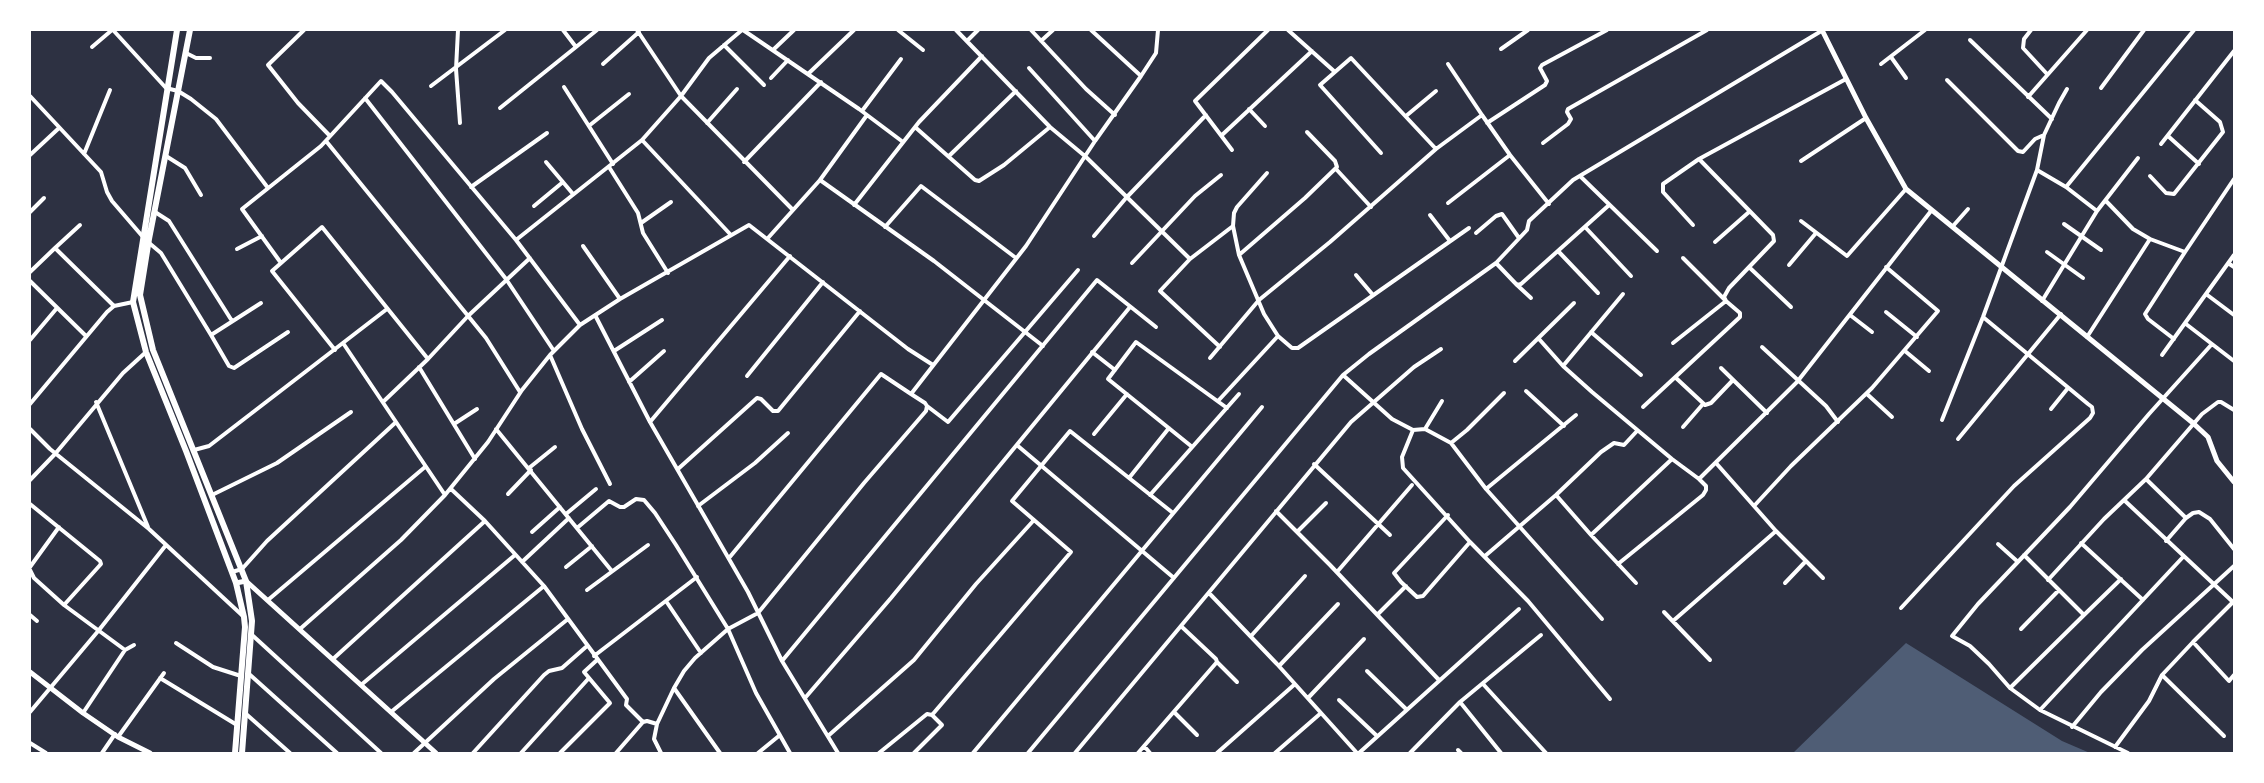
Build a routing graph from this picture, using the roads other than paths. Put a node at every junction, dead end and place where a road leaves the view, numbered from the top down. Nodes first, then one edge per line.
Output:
1 (112, 30) edge
2 (177, 30) edge
3 (190, 30) edge
4 (304, 30) edge
5 (458, 30) edge
6 (505, 30) edge
7 (563, 30) edge
8 (597, 30) edge
9 (742, 30) edge
10 (794, 30) edge
11 (854, 30) edge
12 (898, 30) edge
13 (956, 30) edge
14 (978, 30) edge
15 (1031, 30) edge
16 (1053, 30) edge
17 (1091, 30) edge
18 (1158, 30) edge
19 (1268, 30) edge
20 (1288, 30) edge
21 (1528, 30) edge
22 (1607, 30) edge
23 (1707, 30) edge
24 (1822, 30) edge
25 (1925, 30) edge
26 (2031, 30) edge
27 (2087, 30) edge
28 (2144, 30) edge
29 (2194, 30) edge
30 (638, 31) edge
31 (1970, 40) dead end
32 (968, 41) junction
33 (1041, 41) junction
34 (724, 45) junction
35 (92, 47) dead end
36 (576, 47) junction
37 (1501, 49) dead end
38 (773, 50) junction
39 (923, 50) dead end
40 (1312, 51) junction
41 (2234, 51) edge
42 (186, 54) junction
43 (982, 56) junction
44 (1891, 57) junction
45 (210, 58) dead end
46 (901, 58) dead end
47 (788, 60) junction
48 (603, 64) dead end
49 (1448, 64) dead end
50 (1881, 64) dead end
51 (456, 68) junction
52 (1029, 68) dead end
53 (1335, 72) junction
54 (808, 74) junction
55 (2047, 74) junction
56 (1141, 76) junction
57 (771, 78) dead end
58 (1906, 78) dead end
59 (1846, 79) junction
60 (1947, 80) dead end
61 (821, 82) junction
62 (764, 85) dead end
63 (431, 86) dead end
64 (564, 87) dead end
65 (166, 88) junction
66 (2101, 88) dead end
67 (737, 89) dead end
68 (2067, 89) dead end
69 (110, 90) dead end
70 (178, 91) junction
71 (1016, 91) junction
72 (1436, 91) dead end
73 (629, 94) dead end
74 (30, 96) edge
75 (681, 96) junction
76 (2028, 97) junction
77 (365, 98) junction
78 (2195, 100) junction
79 (500, 108) dead end
80 (1249, 108) junction
81 (862, 111) junction
82 (868, 115) junction
83 (1115, 115) junction
84 (1206, 115) junction
85 (1482, 115) junction
86 (1406, 116) junction
87 (1866, 118) junction
88 (2052, 119) junction
89 (460, 123) dead end
90 (707, 123) junction
91 (1487, 123) junction
92 (590, 125) junction
93 (915, 126) junction
94 (1265, 126) dead end
95 (1050, 127) junction
96 (59, 128) junction
97 (1307, 132) dead end
98 (546, 133) dead end
99 (1222, 135) junction
100 (2044, 135) junction
101 (330, 136) junction
102 (2168, 136) junction
103 (642, 140) junction
104 (326, 141) junction
105 (1095, 141) junction
106 (903, 142) junction
107 (1543, 143) dead end
108 (2161, 144) dead end
109 (1436, 149) junction
110 (1232, 150) dead end
111 (1381, 153) dead end
112 (84, 154) junction
113 (30, 155) edge
114 (1510, 155) junction
115 (166, 156) junction
116 (949, 156) junction
117 (1086, 157) junction
118 (2138, 158) dead end
119 (1699, 159) junction
120 (1801, 161) dead end
121 (546, 162) dead end
122 (744, 162) junction
123 (2199, 164) junction
124 (611, 165) junction
125 (1336, 169) junction
126 (2037, 170) junction
127 (1267, 173) dead end
128 (1221, 175) dead end
129 (1580, 176) junction
130 (2150, 176) dead end
131 (2234, 179) edge
132 (820, 180) junction
133 (562, 182) junction
134 (471, 187) junction
135 (2066, 187) junction
136 (268, 188) junction
137 (1906, 190) junction
138 (573, 194) junction
139 (201, 195) dead end
140 (44, 198) dead end
141 (1126, 198) junction
142 (2106, 201) junction
143 (670, 202) dead end
144 (1448, 203) dead end
145 (1549, 204) junction
146 (854, 205) junction
147 (534, 206) dead end
148 (1608, 206) junction
149 (1371, 207) junction
150 (1968, 209) dead end
151 (793, 210) junction
152 (1932, 211) junction
153 (2097, 211) junction
154 (30, 212) edge
155 (155, 212) junction
156 (1750, 212) junction
157 (1430, 215) dead end
158 (1801, 221) dead end
159 (642, 223) junction
160 (2064, 224) dead end
161 (80, 225) dead end
162 (1693, 225) dead end
163 (1232, 226) junction
164 (1953, 226) junction
165 (885, 227) junction
166 (1584, 227) junction
167 (1468, 228) dead end
168 (1162, 232) junction
169 (1476, 233) dead end
170 (1816, 233) junction
171 (730, 234) junction
172 (142, 236) junction
173 (262, 236) junction
174 (1094, 236) dead end
175 (2083, 237) junction
176 (768, 238) junction
177 (1519, 238) junction
178 (2150, 239) junction
179 (516, 240) junction
180 (1450, 241) junction
181 (149, 242) junction
182 (1715, 242) dead end
183 (583, 246) dead end
184 (55, 248) junction
185 (237, 249) dead end
186 (1558, 250) junction
187 (2101, 250) dead end
188 (1657, 251) dead end
189 (2048, 252) dead end
190 (2185, 252) junction
191 (1239, 255) junction
192 (2234, 255) edge
193 (790, 256) junction
194 (530, 258) junction
195 (1016, 258) junction
196 (1683, 258) dead end
197 (1190, 259) junction
198 (281, 263) junction
199 (1132, 263) dead end
200 (1496, 263) junction
201 (2228, 263) junction
202 (1789, 265) dead end
203 (2065, 265) junction
204 (1886, 267) junction
205 (2002, 267) junction
206 (2234, 267) edge
207 (1750, 268) junction
208 (1078, 270) dead end
209 (30, 272) edge
210 (668, 273) junction
211 (1356, 275) dead end
212 (1631, 276) dead end
213 (2083, 278) dead end
214 (506, 279) junction
215 (30, 281) edge
216 (824, 282) junction
217 (1517, 285) junction
218 (1598, 293) dead end
219 (1622, 294) dead end
220 (2206, 294) junction
221 (1373, 295) junction
222 (1531, 298) dead end
223 (620, 299) junction
224 (984, 300) junction
225 (1259, 300) junction
226 (1725, 300) junction
227 (2042, 301) junction
228 (133, 302) junction
229 (260, 303) dead end
230 (1574, 303) dead end
231 (114, 306) junction
232 (1130, 307) junction
233 (1790, 307) dead end
234 (57, 308) junction
235 (387, 309) junction
236 (860, 312) junction
237 (1886, 312) dead end
238 (2060, 314) junction
239 (1850, 315) junction
240 (2234, 315) edge
241 (468, 316) junction
242 (595, 316) junction
243 (1983, 317) junction
244 (662, 320) dead end
245 (232, 321) junction
246 (2186, 324) junction
247 (580, 325) junction
248 (1156, 327) dead end
249 (288, 332) dead end
250 (1025, 332) junction
251 (1591, 332) junction
252 (1872, 332) dead end
253 (86, 336) junction
254 (211, 336) junction
255 (1278, 336) junction
256 (1918, 336) junction
257 (2087, 337) junction
258 (1538, 339) junction
259 (2174, 339) junction
260 (30, 340) edge
261 (343, 343) junction
262 (1673, 343) dead end
263 (2212, 344) junction
264 (1043, 346) junction
265 (1220, 347) junction
266 (1762, 347) dead end
267 (1441, 349) dead end
268 (334, 350) junction
269 (554, 351) junction
270 (614, 351) junction
271 (664, 351) dead end
272 (1905, 351) junction
273 (146, 352) junction
274 (1092, 352) junction
275 (2028, 354) junction
276 (550, 355) junction
277 (2162, 355) dead end
278 (1210, 358) dead end
279 (428, 359) junction
280 (1515, 361) dead end
281 (2234, 361) edge
282 (933, 365) junction
283 (1563, 366) junction
284 (419, 367) junction
285 (1721, 368) dead end
286 (1114, 370) junction
287 (1929, 371) dead end
288 (1343, 375) junction
289 (1642, 375) dead end
290 (747, 376) dead end
291 (1676, 378) junction
292 (1733, 380) junction
293 (629, 382) junction
294 (1798, 382) junction
295 (2068, 388) junction
296 (1526, 391) dead end
297 (520, 392) junction
298 (1504, 393) dead end
299 (912, 394) junction
300 (1127, 394) junction
301 (1240, 394) dead end
302 (1867, 394) junction
303 (2163, 398) junction
304 (384, 401) junction
305 (1442, 401) dead end
306 (96, 402) junction
307 (1218, 402) junction
308 (1372, 402) junction
309 (30, 404) edge
310 (1704, 404) junction
311 (927, 406) junction
312 (1262, 407) dead end
313 (1643, 407) dead end
314 (1226, 408) junction
315 (477, 409) dead end
316 (2051, 409) dead end
317 (2234, 410) edge
318 (351, 412) dead end
319 (1766, 413) junction
320 (1576, 415) dead end
321 (1892, 417) dead end
322 (1942, 420) dead end
323 (650, 422) junction
324 (1838, 422) junction
325 (395, 423) junction
326 (2194, 423) junction
327 (454, 424) junction
328 (1564, 426) junction
329 (1683, 427) dead end
330 (1169, 428) junction
331 (496, 429) junction
332 (1424, 429) junction
333 (30, 430) edge
334 (1413, 430) junction
335 (1638, 431) junction
336 (788, 433) dead end
337 (1094, 434) dead end
338 (1958, 439) dead end
339 (1451, 443) junction
340 (555, 446) dead end
341 (1018, 446) junction
342 (1192, 446) junction
343 (194, 450) junction
344 (55, 454) junction
345 (475, 459) junction
346 (1672, 460) junction
347 (1716, 463) junction
348 (1314, 464) junction
349 (1041, 465) junction
350 (425, 467) junction
351 (530, 469) junction
352 (678, 469) junction
353 (1129, 478) junction
354 (1699, 479) junction
355 (2146, 479) junction
356 (30, 480) edge
357 (2234, 482) edge
358 (610, 484) dead end
359 (1412, 485) dead end
360 (451, 489) junction
361 (596, 489) dead end
362 (1486, 489) junction
363 (508, 494) dead end
364 (212, 495) junction
365 (1150, 495) junction
366 (1556, 495) junction
367 (445, 496) junction
368 (2124, 500) junction
369 (1326, 503) dead end
370 (30, 504) edge
371 (698, 506) junction
372 (1754, 506) junction
373 (560, 507) junction
374 (1276, 511) junction
375 (1173, 513) junction
376 (566, 514) junction
377 (1448, 515) junction
378 (569, 518) junction
379 (2186, 518) junction
380 (1034, 520) junction
381 (485, 521) junction
382 (1378, 524) junction
383 (58, 526) junction
384 (1518, 526) junction
385 (577, 528) junction
386 (148, 530) junction
387 (532, 532) dead end
388 (1297, 532) junction
389 (1776, 532) junction
390 (1390, 535) dead end
391 (1591, 535) junction
392 (2166, 541) junction
393 (1470, 542) junction
394 (2081, 543) junction
395 (1998, 544) dead end
396 (166, 545) junction
397 (648, 545) dead end
398 (592, 546) junction
399 (2234, 549) edge
400 (1141, 552) junction
401 (515, 554) junction
402 (2024, 555) junction
403 (1485, 556) junction
404 (2183, 557) junction
405 (729, 558) junction
406 (522, 562) junction
407 (1806, 562) junction
408 (2018, 562) junction
409 (1618, 564) junction
410 (2234, 566) edge
411 (566, 567) dead end
412 (30, 568) edge
413 (242, 569) junction
414 (611, 570) junction
415 (232, 572) junction
416 (1337, 572) junction
417 (1305, 576) dead end
418 (697, 577) junction
419 (1174, 578) junction
420 (1823, 578) dead end
421 (2121, 579) junction
422 (2048, 580) junction
423 (246, 581) junction
424 (236, 583) junction
425 (1636, 583) dead end
426 (1785, 583) dead end
427 (2214, 584) junction
428 (544, 586) junction
429 (1406, 586) junction
430 (587, 590) dead end
431 (2059, 590) junction
432 (1209, 593) junction
433 (268, 600) junction
434 (2143, 600) junction
435 (666, 601) junction
436 (2233, 603) edge
437 (1338, 604) dead end
438 (64, 605) junction
439 (1901, 608) dead end
440 (1519, 609) dead end
441 (1664, 612) dead end
442 (758, 613) junction
443 (1378, 614) junction
444 (30, 615) edge
445 (2084, 615) junction
446 (244, 617) junction
447 (1602, 618) dead end
448 (568, 619) junction
449 (37, 621) dead end
450 (1673, 621) junction
451 (1182, 627) junction
452 (300, 629) junction
453 (728, 629) junction
454 (2021, 629) dead end
455 (99, 630) junction
456 (251, 634) junction
457 (1541, 635) dead end
458 (1251, 636) junction
459 (1364, 638) dead end
460 (2193, 642) junction
461 (176, 643) dead end
462 (134, 645) dead end
463 (587, 646) junction
464 (125, 650) junction
465 (701, 652) junction
466 (596, 658) junction
467 (332, 659) junction
468 (1710, 660) dead end
469 (782, 661) junction
470 (1217, 662) junction
471 (1279, 666) junction
472 (1367, 671) dead end
473 (30, 672) edge
474 (164, 673) dead end
475 (248, 673) junction
476 (2162, 675) junction
477 (2234, 675) edge
478 (241, 676) junction
479 (160, 678) junction
480 (589, 678) junction
481 (1439, 680) junction
482 (2229, 680) junction
483 (1237, 682) dead end
484 (1294, 684) junction
485 (1483, 684) junction
486 (361, 685) junction
487 (2234, 685) edge
488 (50, 688) junction
489 (674, 688) junction
490 (2010, 688) junction
491 (806, 698) junction
492 (1308, 698) junction
493 (1610, 699) dead end
494 (1339, 700) dead end
495 (1460, 702) junction
496 (1406, 709) junction
497 (2040, 710) junction
498 (30, 712) edge
499 (391, 712) junction
500 (1174, 712) junction
501 (83, 713) junction
502 (245, 713) junction
503 (1321, 713) junction
504 (932, 715) junction
505 (643, 722) junction
506 (657, 724) junction
507 (237, 725) junction
508 (2072, 727) junction
509 (116, 735) junction
510 (780, 735) junction
511 (1198, 735) dead end
512 (828, 736) junction
513 (1377, 736) junction
514 (2224, 736) dead end
515 (424, 742) junction
516 (30, 743) edge
517 (1144, 746) junction
518 (2116, 747) junction
519 (243, 752) edge
520 (46, 753) edge
521 (102, 753) edge
522 (150, 753) edge
523 (234, 753) edge
524 (290, 753) edge
525 (337, 753) edge
526 (381, 753) edge
527 (414, 753) edge
528 (436, 753) edge
529 (473, 753) edge
530 (522, 753) edge
531 (560, 753) edge
532 (616, 753) edge
533 (661, 753) edge
534 (720, 753) edge
535 (758, 753) edge
536 (790, 753) edge
537 (838, 753) edge
538 (879, 753) edge
539 (914, 753) edge
540 (973, 753) edge
541 (1028, 753) edge
542 (1075, 753) edge
543 (1138, 753) edge
544 (1150, 753) edge
545 (1218, 753) edge
546 (1275, 753) edge
547 (1358, 753) edge
548 (1410, 753) edge
549 (1501, 753) edge
550 (1546, 753) edge
551 (2128, 753) edge

1 - 35 street
1 - 65 street
2 - 65 main road
3 - 42 main road
4 - 101 street
5 - 51 street
6 - 51 street
7 - 36 street
8 - 36 street
9 - 34 street
9 - 38 street
10 - 38 street
11 - 54 street
12 - 39 street
13 - 32 street
14 - 32 street
15 - 33 street
16 - 33 street
17 - 56 street
18 - 56 street
19 - 84 street
20 - 40 street
21 - 37 street
22 - 91 street
23 - 107 street
24 - 59 street
24 - 129 street
25 - 44 street
26 - 55 street
27 - 55 street
28 - 66 street
29 - 135 street
30 - 48 street
30 - 75 street
31 - 76 street
32 - 43 street
33 - 83 street
34 - 62 street
34 - 75 street
36 - 79 street
38 - 47 street
40 - 53 street
40 - 80 street
41 - 78 street
42 - 45 street
42 - 70 main road
43 - 71 street
43 - 93 street
44 - 50 street
44 - 58 street
46 - 81 street
47 - 54 street
47 - 57 street
49 - 85 street
51 - 63 street
51 - 89 street
52 - 105 street
53 - 86 street
53 - 111 street
54 - 61 street
55 - 76 street
56 - 83 street
59 - 87 street
59 - 119 street
60 - 100 street
61 - 81 street
61 - 122 street
64 - 92 street
65 - 70 street
65 - 172 main road
67 - 90 street
68 - 88 street
69 - 112 street
70 - 115 main road
70 - 136 street
71 - 95 street
71 - 116 street
72 - 86 street
73 - 92 street
74 - 96 street
75 - 90 street
75 - 103 street
76 - 88 street
77 - 101 street
77 - 134 street
77 - 214 street
78 - 102 street
78 - 123 street
80 - 94 street
80 - 99 street
81 - 82 street
82 - 106 street
82 - 132 street
83 - 105 street
84 - 99 street
84 - 141 street
85 - 91 street
85 - 109 street
86 - 109 street
87 - 120 street
87 - 137 street
88 - 100 street
90 - 122 street
91 - 114 street
92 - 124 street
93 - 106 street
93 - 116 street
95 - 116 street
95 - 117 street
96 - 112 street
96 - 113 street
97 - 125 street
98 - 134 street
99 - 110 street
100 - 126 street
101 - 104 street
102 - 108 street
102 - 123 street
103 - 124 street
103 - 171 street
104 - 136 street
104 - 241 street
105 - 117 street
106 - 146 street
109 - 149 street
112 - 172 street
114 - 144 street
114 - 145 street
115 - 139 street
115 - 155 main road
117 - 141 street
117 - 195 street
118 - 142 street
119 - 156 street
119 - 162 street
121 - 133 street
122 - 151 street
123 - 130 street
124 - 138 street
124 - 159 street
125 - 149 street
125 - 191 street
126 - 135 street
126 - 205 street
127 - 163 street
128 - 168 street
129 - 145 street
129 - 148 street
131 - 190 street
132 - 146 street
132 - 151 street
133 - 138 street
133 - 147 street
134 - 179 street
135 - 153 street
136 - 173 street
137 - 152 street
137 - 170 street
138 - 179 street
140 - 154 street
141 - 168 street
141 - 174 street
142 - 153 street
142 - 178 street
143 - 159 street
145 - 177 street
146 - 165 street
148 - 166 street
148 - 188 street
149 - 225 street
150 - 164 street
151 - 176 street
152 - 164 street
152 - 204 street
153 - 175 street
155 - 181 main road
155 - 245 street
156 - 182 street
156 - 207 street
157 - 180 street
158 - 170 street
159 - 210 street
160 - 175 street
161 - 184 street
163 - 191 street
163 - 197 street
164 - 205 street
165 - 195 street
165 - 224 street
166 - 186 street
166 - 212 street
167 - 180 street
168 - 197 street
168 - 199 street
169 - 177 street
170 - 202 street
171 - 176 street
171 - 210 street
172 - 181 street
172 - 228 main road
173 - 185 street
173 - 198 street
175 - 187 street
175 - 203 street
176 - 193 street
177 - 200 street
178 - 190 street
178 - 257 street
179 - 194 street
180 - 221 street
181 - 254 street
181 - 343 main road
183 - 223 street
184 - 209 street
184 - 231 street
186 - 217 street
186 - 218 street
189 - 203 street
190 - 259 street
191 - 225 street
192 - 201 street
193 - 216 street
193 - 323 street
194 - 214 street
194 - 247 street
195 - 224 street
196 - 226 street
197 - 265 street
198 - 235 street
198 - 268 street
200 - 217 street
200 - 288 street
201 - 206 street
201 - 220 street
203 - 213 street
203 - 227 street
204 - 239 street
204 - 256 street
205 - 227 street
205 - 243 street
207 - 226 street
207 - 233 street
208 - 250 street
210 - 223 street
211 - 221 street
214 - 241 street
214 - 269 street
215 - 234 street
216 - 236 street
216 - 290 street
217 - 222 street
219 - 251 street
220 - 240 street
220 - 246 street
221 - 255 street
223 - 242 street
224 - 250 street
224 - 282 street
225 - 255 street
225 - 265 street
226 - 262 street
226 - 291 street
227 - 238 street
228 - 231 street
228 - 273 main road
229 - 245 street
230 - 258 street
231 - 253 street
232 - 248 street
232 - 264 street
232 - 274 street
234 - 253 street
234 - 260 street
235 - 261 street
235 - 279 street
236 - 282 street
236 - 352 street
237 - 256 street
238 - 257 street
238 - 275 street
239 - 252 street
239 - 294 street
241 - 279 street
241 - 297 street
242 - 247 street
242 - 270 street
243 - 275 street
243 - 322 street
244 - 270 street
245 - 254 street
246 - 259 street
246 - 263 street
247 - 269 street
249 - 254 street
250 - 264 street
250 - 311 street
251 - 283 street
251 - 289 street
253 - 309 street
255 - 307 street
256 - 272 street
257 - 303 street
258 - 280 street
258 - 283 street
259 - 277 street
261 - 268 street
261 - 304 street
263 - 281 street
263 - 303 street
264 - 469 street
265 - 278 street
266 - 294 street
267 - 308 street
268 - 343 street
269 - 276 street
270 - 293 street
271 - 293 street
272 - 287 street
272 - 302 street
273 - 306 street
273 - 415 main road
274 - 286 street
274 - 341 street
275 - 295 street
275 - 338 street
276 - 297 street
276 - 358 street
279 - 284 street
282 - 299 street
283 - 335 street
284 - 304 street
284 - 327 street
285 - 292 street
286 - 300 street
286 - 307 street
288 - 308 street
288 - 419 street
291 - 310 street
291 - 313 street
292 - 310 street
292 - 319 street
293 - 323 street
294 - 319 street
294 - 324 street
295 - 316 street
295 - 439 street
296 - 328 street
297 - 331 street
298 - 339 street
299 - 311 street
299 - 405 street
300 - 330 street
300 - 337 street
301 - 314 street
302 - 321 street
302 - 324 street
303 - 326 street
303 - 402 street
304 - 325 street
305 - 332 street
306 - 344 street
306 - 386 street
307 - 314 street
308 - 334 street
308 - 348 street
310 - 329 street
311 - 442 street
312 - 375 street
314 - 342 street
315 - 327 street
317 - 326 street
318 - 364 street
319 - 347 street
320 - 328 street
323 - 352 street
324 - 372 street
325 - 350 street
325 - 413 street
326 - 355 street
326 - 357 street
327 - 345 street
328 - 362 street
330 - 342 street
330 - 353 street
331 - 345 street
331 - 351 street
332 - 334 street
332 - 339 street
333 - 344 street
334 - 377 street
335 - 346 street
335 - 366 street
336 - 371 street
339 - 362 street
340 - 351 street
341 - 349 street
341 - 491 street
342 - 365 street
343 - 364 main road
344 - 356 street
344 - 386 street
345 - 360 street
346 - 354 street
346 - 391 street
347 - 354 street
347 - 372 street
348 - 374 street
348 - 382 street
349 - 353 street
349 - 380 street
349 - 400 street
350 - 367 street
350 - 433 street
351 - 363 street
351 - 373 street
352 - 371 street
353 - 365 street
354 - 409 street
355 - 368 street
355 - 379 street
359 - 382 street
360 - 367 street
360 - 381 street
361 - 376 street
362 - 384 street
364 - 413 main road
365 - 375 street
366 - 384 street
366 - 391 street
367 - 452 street
368 - 392 street
368 - 394 street
369 - 388 street
370 - 383 street
371 - 405 street
372 - 389 street
373 - 376 street
373 - 387 street
374 - 388 street
374 - 432 street
375 - 400 street
376 - 378 street
377 - 393 street
377 - 429 street
378 - 385 street
378 - 406 street
379 - 392 street
379 - 399 street
380 - 504 street
380 - 512 street
381 - 401 street
381 - 467 street
382 - 390 street
382 - 416 street
383 - 412 street
383 - 438 street
384 - 403 street
384 - 447 street
385 - 398 street
385 - 418 street
386 - 396 street
388 - 416 street
389 - 407 street
389 - 450 street
391 - 409 street
392 - 404 street
393 - 403 street
393 - 429 street
394 - 421 street
394 - 422 street
395 - 408 street
396 - 446 street
396 - 455 street
397 - 414 street
398 - 411 street
398 - 414 street
400 - 419 street
400 - 540 street
401 - 406 street
401 - 486 street
402 - 408 street
402 - 422 street
403 - 493 street
404 - 427 street
404 - 434 street
405 - 442 street
406 - 428 street
407 - 420 street
407 - 426 street
408 - 490 street
409 - 425 street
410 - 427 street
412 - 438 street
413 - 415 street
413 - 423 main road
414 - 430 street
415 - 424 main road
416 - 443 street
417 - 458 street
418 - 435 street
418 - 453 street
419 - 541 street
421 - 434 street
421 - 445 street
422 - 431 street
423 - 424 street
423 - 433 street
423 - 456 main road
424 - 446 main road
427 - 436 street
427 - 508 street
428 - 448 street
428 - 499 street
429 - 443 street
431 - 445 street
431 - 454 street
432 - 451 street
432 - 458 street
433 - 452 street
434 - 497 street
435 - 465 street
435 - 466 street
436 - 460 street
437 - 471 street
438 - 455 street
440 - 481 street
441 - 450 street
442 - 453 street
442 - 469 street
443 - 481 street
444 - 449 street
445 - 490 street
446 - 478 main road
448 - 463 street
448 - 515 street
450 - 468 street
451 - 470 street
451 - 542 street
452 - 467 street
453 - 465 street
453 - 510 street
455 - 464 street
455 - 488 street
456 - 475 main road
456 - 526 street
457 - 485 street
458 - 471 street
459 - 492 street
460 - 476 street
460 - 482 street
461 - 478 street
462 - 464 street
463 - 466 street
463 - 529 street
464 - 501 street
465 - 489 street
466 - 480 street
466 - 505 street
467 - 486 street
469 - 491 street
470 - 483 street
470 - 500 street
471 - 484 street
472 - 496 street
473 - 488 street
474 - 479 street
475 - 502 main road
475 - 525 street
476 - 514 street
476 - 518 street
477 - 482 street
478 - 507 main road
479 - 507 street
479 - 509 street
480 - 530 street
480 - 531 street
481 - 496 street
482 - 487 street
484 - 492 street
484 - 545 street
485 - 495 street
485 - 550 street
486 - 499 street
488 - 498 street
488 - 501 street
489 - 506 street
489 - 534 street
490 - 497 street
491 - 512 street
492 - 503 street
494 - 513 street
495 - 548 street
495 - 549 street
496 - 513 street
497 - 508 street
499 - 515 street
500 - 511 street
500 - 517 street
501 - 509 street
502 - 519 main road
502 - 524 street
503 - 546 street
503 - 547 street
504 - 538 street
504 - 539 street
505 - 506 street
505 - 532 street
506 - 533 street
507 - 523 main road
508 - 518 street
509 - 521 street
509 - 522 street
510 - 535 street
510 - 536 street
512 - 537 street
513 - 547 street
515 - 527 street
515 - 528 street
516 - 520 street
517 - 543 street
517 - 544 street
518 - 551 street

